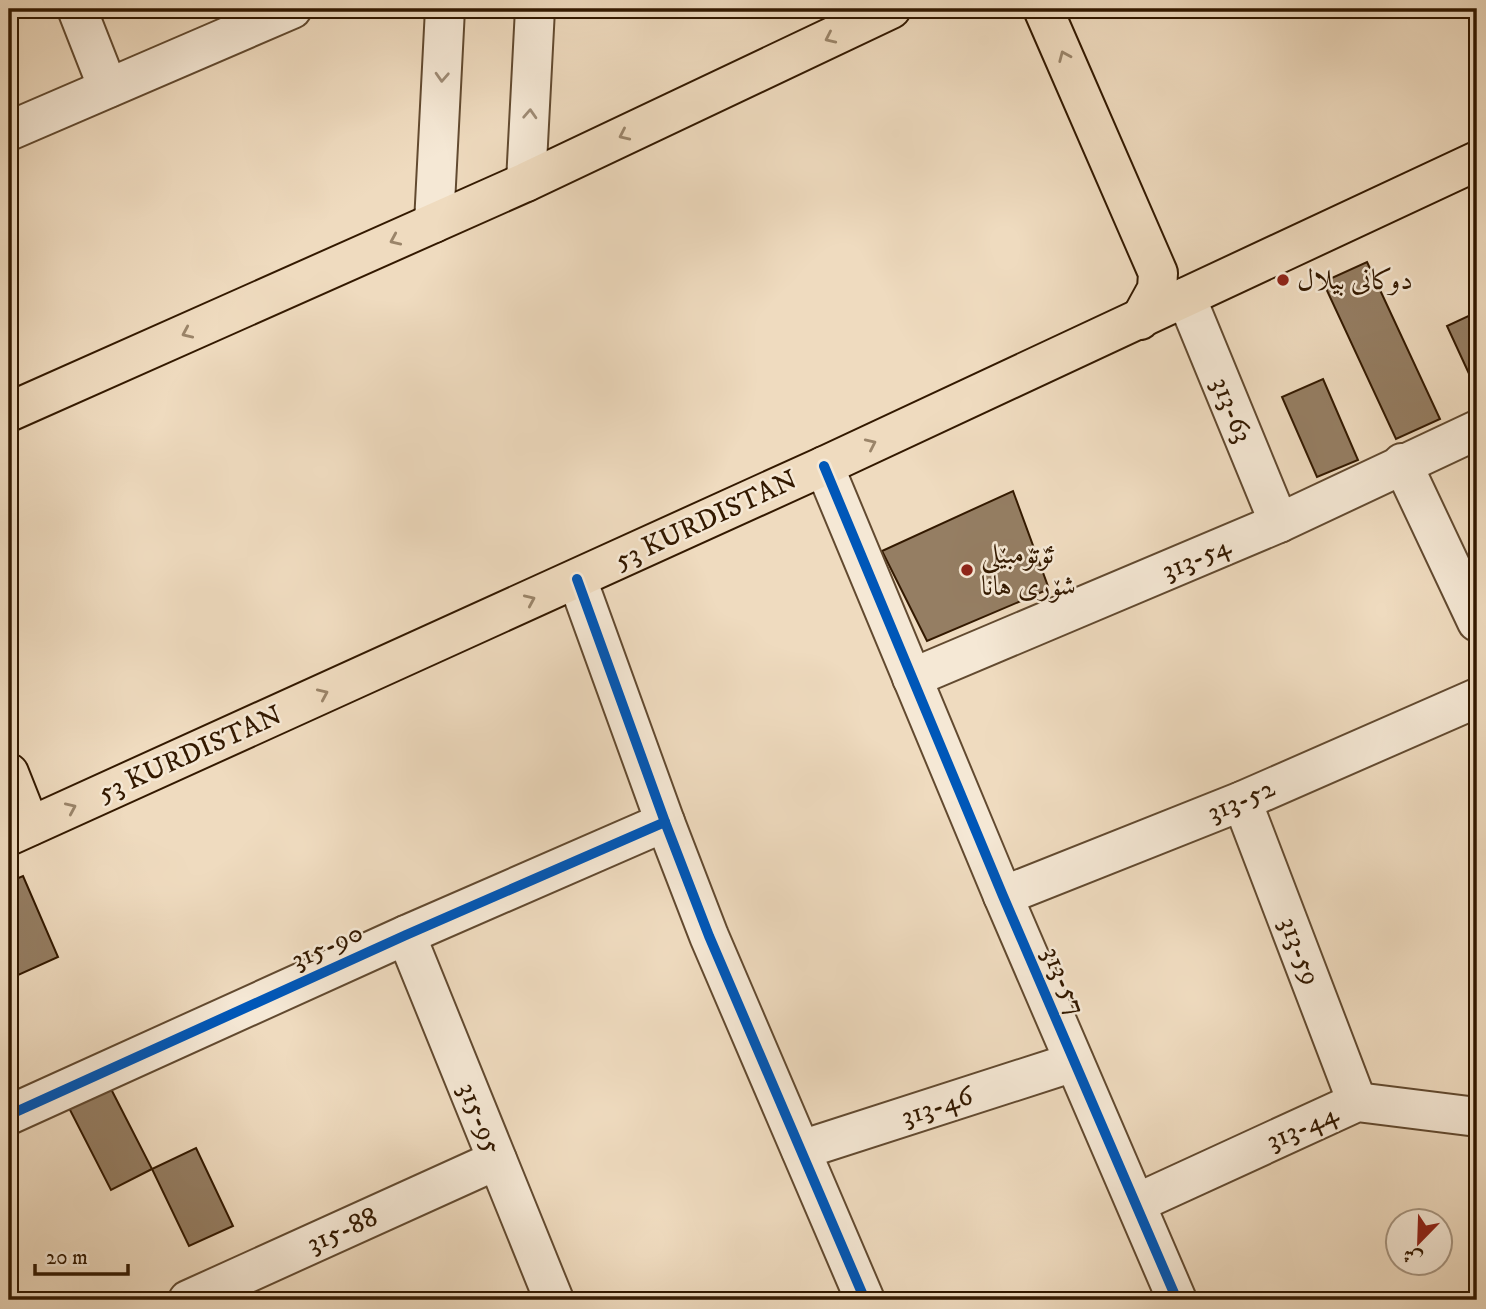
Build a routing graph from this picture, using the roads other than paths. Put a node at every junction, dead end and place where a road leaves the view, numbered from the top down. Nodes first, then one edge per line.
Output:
1 (77, 9) edge
2 (292, 9) edge
3 (445, 9) edge
4 (536, 9) edge
5 (891, 9) edge
6 (1043, 9) edge
7 (1072, 9) edge
8 (108, 88) junction
9 (9, 131) edge
10 (1477, 161) edge
11 (526, 182) junction
12 (434, 223) junction
13 (1186, 297) junction
14 (1140, 320) junction
15 (9, 412) edge
16 (1477, 430) edge
17 (1402, 463) junction
18 (824, 466) junction
19 (1279, 523) junction
20 (577, 579) junction
21 (1477, 622) edge
22 (912, 678) junction
23 (1477, 698) edge
24 (9, 773) edge
25 (1242, 801) junction
26 (665, 822) junction
27 (19, 831) edge
28 (1003, 896) junction
29 (406, 935) junction
30 (1074, 1062) junction
31 (1357, 1102) junction
32 (9, 1115) edge
33 (1477, 1117) edge
34 (801, 1150) junction
35 (497, 1160) junction
36 (1137, 1203) junction
37 (187, 1300) edge
38 (554, 1300) edge
39 (865, 1300) edge
40 (1177, 1300) edge

1 - 8 street
2 - 8 street
3 -> 12 street
11 -> 4 street
5 -> 11 main road
14 -> 6 main road
7 - 13 main road
8 - 9 street
10 - 13 main road, 53 KURDISTAN
11 - 12 main road
12 -> 15 main road
13 - 14 main road, 53 KURDISTAN
13 - 19 street, 313-63
18 -> 14 main road, 53 KURDISTAN
16 - 17 street, 313-54
17 - 19 street, 313-54
17 - 21 street
18 - 20 main road, 53 KURDISTAN
18 - 22 street, 313-57
19 - 22 street, 313-54
20 - 26 street
27 -> 20 main road, 53 KURDISTAN
22 - 28 street, 313-57
23 - 25 street, 313-52
24 - 27 main road
25 - 28 street, 313-52
25 - 31 street, 313-59
26 - 29 street, 315-90
26 - 34 street
28 - 30 street, 313-57
29 - 32 street, 315-90
29 - 35 street, 315-95
30 - 34 street, 313-46
30 - 36 street, 313-57
31 - 33 street, 313-44
31 - 36 street, 313-44
34 - 39 street
35 - 37 street, 315-88
35 - 38 street, 315-95
36 - 40 street, 313-57

